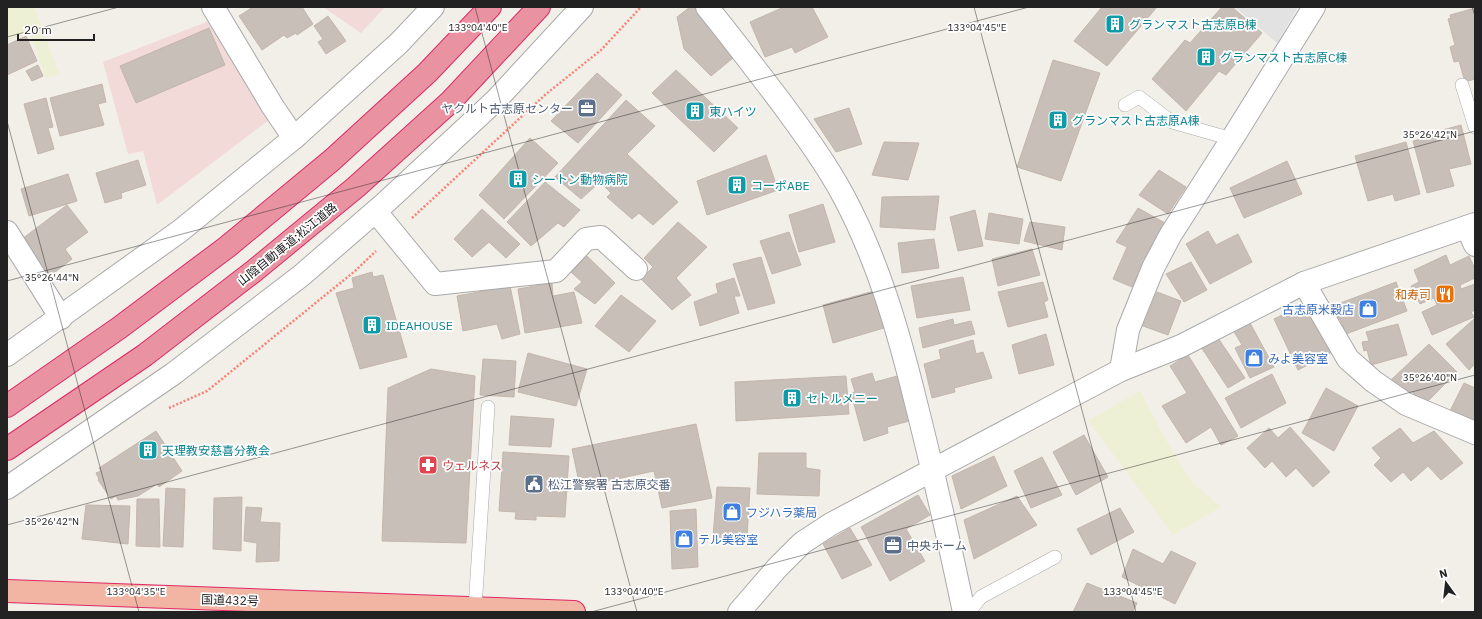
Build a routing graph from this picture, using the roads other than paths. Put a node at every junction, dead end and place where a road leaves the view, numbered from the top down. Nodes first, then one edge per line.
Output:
1 (213, 7) edge
2 (433, 7) edge
3 (490, 7) edge
4 (540, 7) edge
5 (582, 7) edge
6 (707, 7) edge
7 (1314, 7) edge
8 (1462, 86) dead end
9 (1125, 105) dead end
10 (1475, 127) edge
11 (294, 138) junction
12 (1232, 139) junction
13 (376, 212) junction
14 (7, 232) edge
15 (1472, 232) edge
16 (636, 269) dead end
17 (1304, 283) junction
18 (60, 318) junction
19 (7, 355) edge
20 (1121, 370) junction
21 (7, 406) edge
22 (488, 407) dead end
23 (1475, 433) edge
24 (7, 449) edge
25 (933, 469) junction
26 (7, 488) edge
27 (1055, 557) dead end
28 (7, 591) edge
29 (230, 606) edge
30 (475, 608) junction
31 (574, 612) edge
32 (739, 612) edge
33 (964, 612) edge
34 (969, 612) edge

1 - 11 street
2 - 11 street
3 - 21 highway
4 - 24 highway, 山陰自動車道;松江道路
5 - 13 street
6 - 25 street
7 - 12 street
8 - 10 lane
9 - 12 lane
11 - 18 street
12 - 20 street
13 - 16 street
13 - 26 street
14 - 18 street
15 - 17 street
17 - 20 street
17 - 23 street
18 - 19 street
20 - 25 street
22 - 30 lane
25 - 32 street
25 - 33 street
27 - 34 lane
28 - 29 highway, 国道432号
29 - 30 highway, 国道432号
30 - 31 highway, 国道432号

